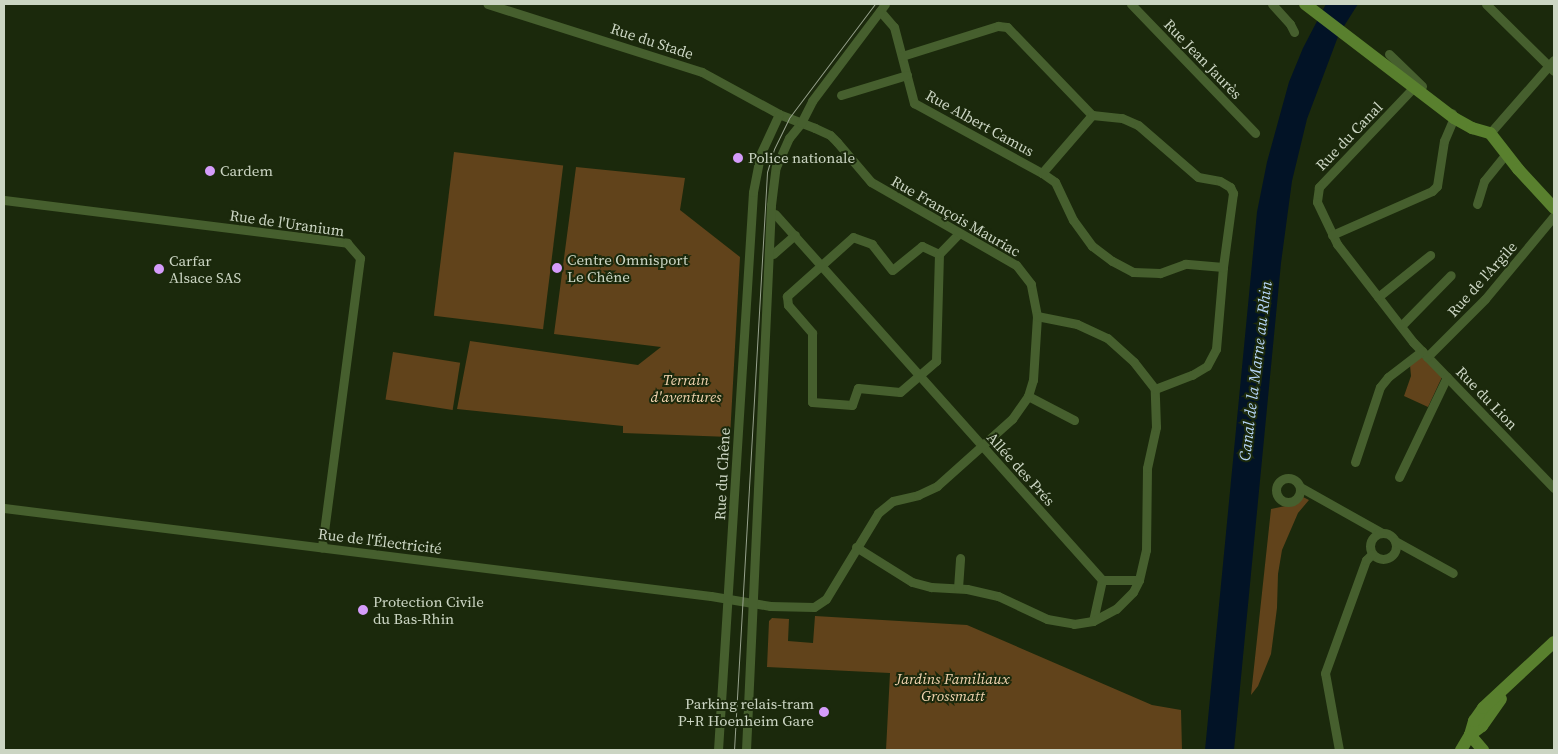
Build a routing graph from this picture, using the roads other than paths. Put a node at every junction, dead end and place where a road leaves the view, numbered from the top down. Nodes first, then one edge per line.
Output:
1 (488, 4) edge
2 (1131, 4) edge
3 (1272, 4) edge
4 (1486, 4) edge
5 (882, 7) edge
6 (1310, 8) edge
7 (1294, 32) dead end
8 (1389, 54) dead end
9 (902, 56) junction
10 (1552, 66) edge
11 (907, 75) junction
12 (1413, 88) junction
13 (841, 95) dead end
14 (779, 114) junction
15 (1092, 115) junction
16 (1454, 118) junction
17 (801, 123) junction
18 (1255, 133) dead end
19 (1490, 133) junction
20 (1507, 153) junction
21 (1042, 173) junction
22 (4, 200) edge
23 (1477, 204) dead end
24 (1554, 210) edge
25 (775, 214) dead end
26 (959, 233) junction
27 (795, 235) junction
28 (1332, 235) junction
29 (773, 254) dead end
30 (939, 254) junction
31 (1430, 255) dead end
32 (821, 266) junction
33 (1223, 267) junction
34 (1451, 275) dead end
35 (1378, 297) junction
36 (1037, 316) junction
37 (1401, 326) junction
38 (1425, 354) junction
39 (919, 376) junction
40 (1447, 377) junction
41 (1154, 389) junction
42 (1028, 396) junction
43 (1074, 420) dead end
44 (981, 446) junction
45 (1355, 462) dead end
46 (1399, 477) dead end
47 (1300, 487) dead end
48 (1554, 488) edge
49 (4, 508) edge
50 (1382, 533) junction
51 (1395, 541) junction
52 (856, 547) junction
53 (322, 548) junction
54 (1372, 554) junction
55 (960, 558) dead end
56 (1453, 573) dead end
57 (1102, 580) junction
58 (1139, 580) junction
59 (958, 588) junction
60 (728, 600) junction
61 (753, 603) junction
62 (1094, 621) junction
63 (1554, 642) edge
64 (1470, 735) junction
65 (718, 750) edge
66 (746, 750) edge
67 (1339, 750) edge
68 (1461, 750) edge
69 (1483, 750) edge

1 - 14 street, Rue du Stade
2 - 18 street, Rue Jean Jaurès
3 - 7 street
4 - 10 street
5 - 9 street, Rue Albert Camus
5 - 17 street
6 - 12 street
8 - 16 street
9 - 11 street, Rue Albert Camus
9 - 15 street
10 - 19 street
11 - 13 street
11 - 21 street, Rue Albert Camus
12 - 16 street
12 - 28 street, Rue du Canal
14 - 17 street, Rue du Stade
14 - 60 street, Rue du Chêne
15 - 21 street
15 - 33 street
16 - 19 street
16 - 28 street
17 - 26 street, Rue François Mauriac
17 - 61 street
19 - 20 street
20 - 23 street
20 - 24 street
21 - 33 street, Rue Albert Camus
22 - 53 street, Rue de l'Uranium
24 - 38 street, Rue de l'Argile
25 - 27 street, Allée des Prés
26 - 30 street
26 - 36 street, Rue François Mauriac
27 - 29 street
27 - 32 street, Allée des Prés
28 - 35 street, Rue du Lion
30 - 32 street
30 - 39 street
31 - 35 street
32 - 39 street, Allée des Prés
32 - 39 street
33 - 41 street
34 - 37 street
35 - 37 street, Rue du Lion
36 - 41 street
36 - 42 street, Rue François Mauriac
37 - 38 street, Rue du Lion
38 - 40 street, Rue du Lion
38 - 45 street, Rue de l'Argile
39 - 44 street, Allée des Prés
40 - 46 street
40 - 48 street, Rue du Lion
41 - 58 street
42 - 43 street
42 - 44 street, Rue François Mauriac
44 - 52 street, Rue François Mauriac
44 - 57 street, Allée des Prés
47 - 50 street
49 - 53 street, Rue de l'Électricité
50 - 51 street
50 - 54 street
51 - 54 street
51 - 56 street
52 - 59 street
52 - 61 street, Rue François Mauriac
53 - 60 street, Rue de l'Électricité
54 - 67 street
55 - 59 street
57 - 58 street
57 - 62 street
58 - 62 street
59 - 62 street
60 - 61 street, Rue de l'Électricité
60 - 65 street, Rue du Chêne
61 - 66 street
63 - 64 street
64 - 68 street
64 - 69 street

